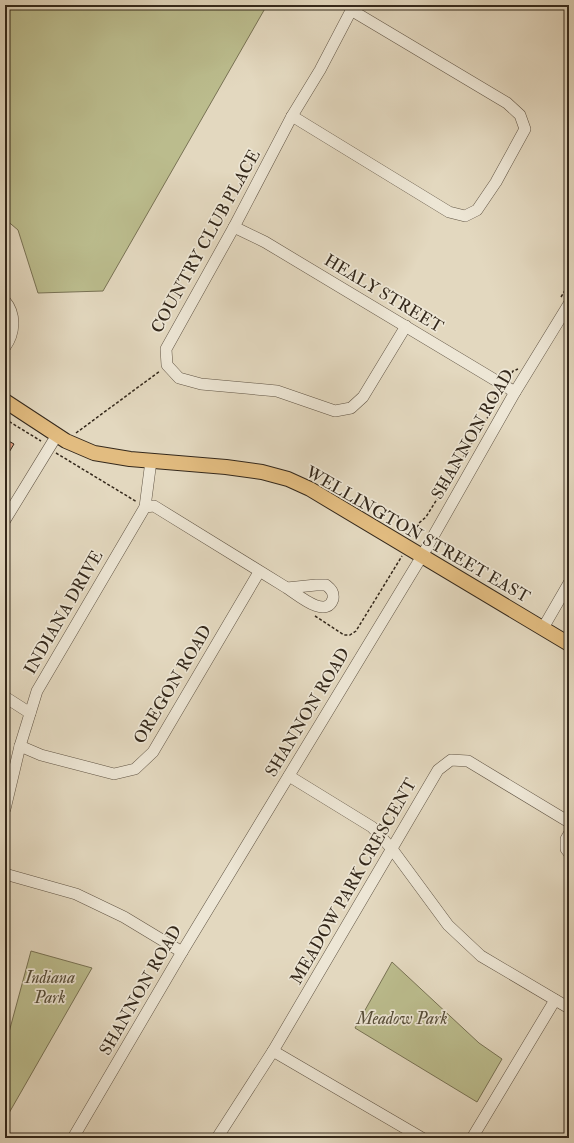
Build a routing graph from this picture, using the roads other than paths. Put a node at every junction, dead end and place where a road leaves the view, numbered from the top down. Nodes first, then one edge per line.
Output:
1 (353, 8) edge
2 (292, 116) junction
3 (234, 227) junction
4 (5, 301) edge
5 (569, 304) edge
6 (406, 326) junction
7 (5, 347) edge
8 (516, 392) junction
9 (5, 401) edge
10 (57, 435) junction
11 (151, 461) junction
12 (145, 507) junction
13 (6, 515) edge
14 (422, 556) junction
15 (259, 572) junction
16 (569, 583) edge
17 (287, 588) dead end
18 (543, 628) junction
19 (569, 644) edge
20 (5, 697) edge
21 (30, 714) junction
22 (20, 746) junction
23 (289, 776) junction
24 (5, 809) edge
25 (569, 822) edge
26 (569, 834) edge
27 (392, 849) junction
28 (569, 852) edge
29 (5, 874) edge
30 (182, 952) junction
31 (556, 1000) junction
32 (569, 1008) edge
33 (273, 1051) junction
34 (73, 1138) edge
35 (217, 1138) edge
36 (422, 1138) edge
37 (472, 1138) edge

1 - 2 street, COUNTRY CLUB PLACE
1 - 2 street
2 - 3 street, COUNTRY CLUB PLACE
3 - 6 street, HEALY STREET
3 - 6 street, COUNTRY CLUB PLACE
4 - 7 street
5 - 8 street, SHANNON ROAD
6 - 8 street, HEALY STREET
8 - 14 street, SHANNON ROAD
9 - 10 main road, WELLINGTON STREET EAST
10 - 11 main road, WELLINGTON STREET EAST
10 - 13 street
11 - 12 street
11 - 14 main road, WELLINGTON STREET EAST
12 - 15 street
12 - 21 street, INDIANA DRIVE
14 - 18 main road, WELLINGTON STREET EAST
14 - 23 street, SHANNON ROAD
15 - 17 street
15 - 22 street, OREGON ROAD
16 - 18 street
18 - 19 main road, WELLINGTON STREET EAST
20 - 21 street
21 - 22 street, INDIANA DRIVE
22 - 24 street, INDIANA DRIVE
23 - 27 street
23 - 30 street, SHANNON ROAD
25 - 27 street, MEADOW PARK CRESCENT
26 - 28 street
27 - 31 street
27 - 33 street, MEADOW PARK CRESCENT
29 - 30 street
30 - 34 street, SHANNON ROAD
31 - 32 street
31 - 37 street
33 - 35 street, MEADOW PARK CRESCENT
33 - 36 street

